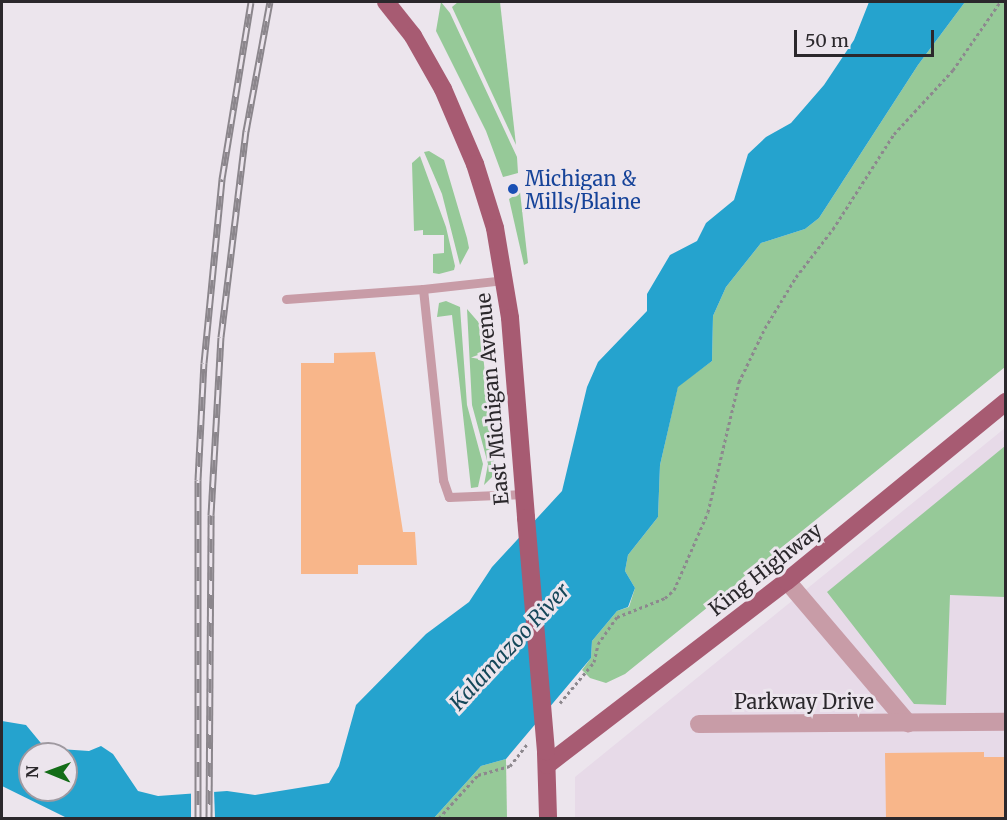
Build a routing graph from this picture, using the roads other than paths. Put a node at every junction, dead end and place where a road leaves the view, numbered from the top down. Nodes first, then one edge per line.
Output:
1 (386, 2) edge
2 (504, 280) junction
3 (423, 289) junction
4 (286, 299) dead end
5 (1005, 402) edge
6 (524, 494) junction
7 (788, 581) junction
8 (1005, 722) edge
9 (908, 723) junction
10 (699, 724) dead end
11 (547, 758) junction
12 (548, 819) edge

1 - 2 main road, East Michigan Avenue
2 - 3 lane
2 - 6 main road, East Michigan Avenue
3 - 4 lane
3 - 6 lane
5 - 7 main road, King Highway
6 - 11 main road, East Michigan Avenue, bridge
7 - 9 street, Parkway Drive
7 - 11 main road, King Highway
8 - 9 street, Parkway Drive
9 - 10 street, Parkway Drive
11 - 12 main road, East Michigan Avenue

